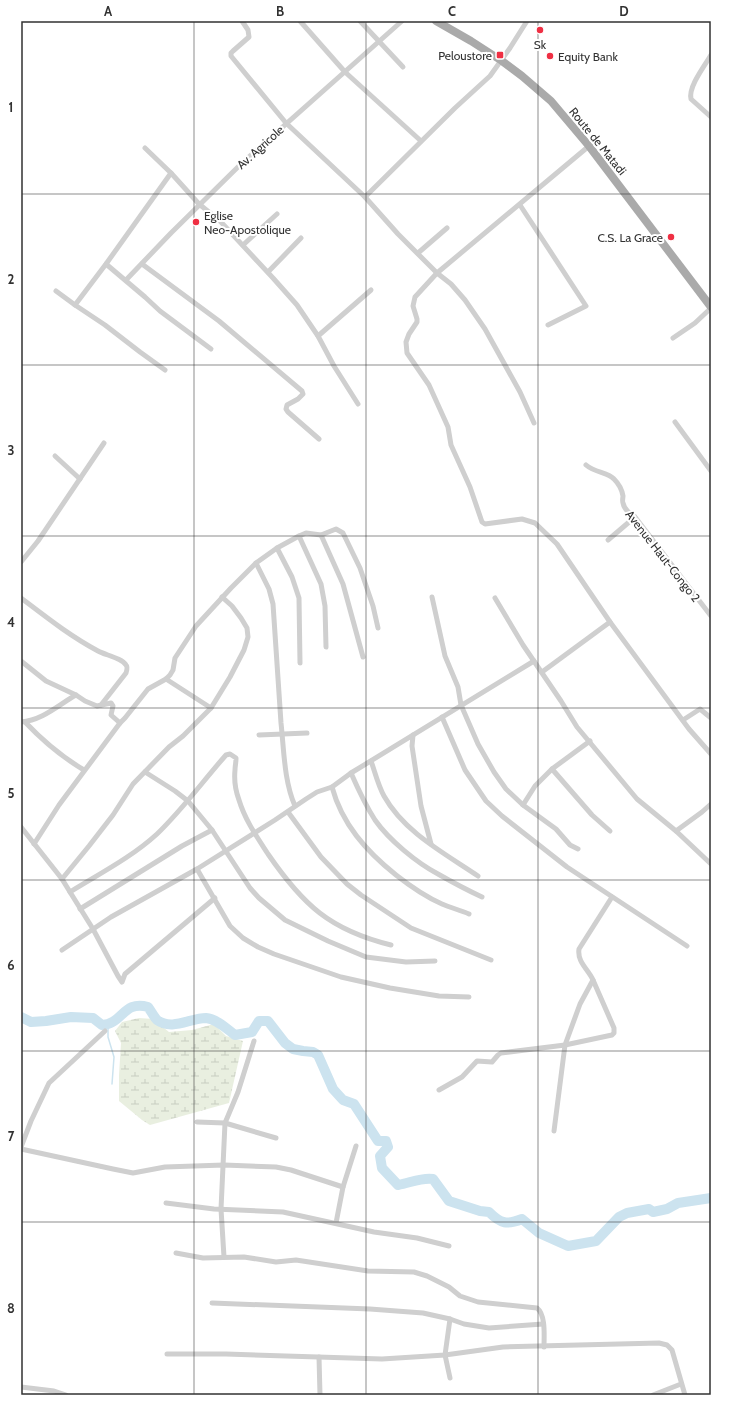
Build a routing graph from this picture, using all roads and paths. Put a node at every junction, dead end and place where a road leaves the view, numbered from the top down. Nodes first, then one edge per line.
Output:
1 (242, 21) edge
2 (300, 21) edge
3 (360, 21) edge
4 (402, 21) edge
5 (436, 21) edge
6 (527, 21) edge
7 (379, 42) junction
8 (711, 55) edge
9 (502, 61) junction
10 (403, 67) dead end
11 (345, 72) junction
12 (711, 117) edge
13 (286, 123) junction
14 (421, 141) junction
15 (589, 146) junction
16 (145, 148) dead end
17 (171, 173) junction
18 (365, 197) junction
19 (199, 204) junction
20 (520, 205) junction
21 (277, 214) dead end
22 (447, 228) dead end
23 (301, 238) dead end
24 (243, 245) junction
25 (418, 253) junction
26 (106, 264) junction
27 (142, 264) junction
28 (268, 272) junction
29 (437, 273) junction
30 (126, 280) junction
31 (371, 290) dead end
32 (56, 291) dead end
33 (75, 305) junction
34 (711, 307) edge
35 (548, 324) dead end
36 (318, 336) junction
37 (673, 338) dead end
38 (211, 349) dead end
39 (165, 370) dead end
40 (358, 404) dead end
41 (675, 422) dead end
42 (534, 423) dead end
43 (319, 438) dead end
44 (104, 443) dead end
45 (55, 456) dead end
46 (586, 466) dead end
47 (711, 471) edge
48 (80, 479) junction
49 (635, 517) junction
50 (321, 535) junction
51 (299, 536) junction
52 (608, 540) dead end
53 (277, 548) junction
54 (21, 562) edge
55 (256, 564) junction
56 (222, 597) junction
57 (432, 597) dead end
58 (21, 598) edge
59 (495, 598) dead end
60 (711, 616) edge
61 (610, 622) junction
62 (378, 628) dead end
63 (326, 647) dead end
64 (363, 657) dead end
65 (21, 661) edge
66 (534, 661) junction
67 (300, 663) dead end
68 (542, 672) junction
69 (166, 679) junction
70 (76, 695) junction
71 (101, 705) junction
72 (460, 705) junction
73 (211, 708) junction
74 (442, 717) junction
75 (711, 718) edge
76 (683, 720) junction
77 (23, 722) edge
78 (120, 722) junction
79 (307, 733) dead end
80 (282, 734) junction
81 (259, 735) dead end
82 (414, 735) junction
83 (590, 741) junction
84 (711, 754) edge
85 (371, 761) junction
86 (84, 770) junction
87 (552, 770) junction
88 (145, 772) junction
89 (351, 773) junction
90 (332, 787) junction
91 (188, 801) junction
92 (711, 804) edge
93 (523, 805) junction
94 (295, 806) junction
95 (288, 812) junction
96 (21, 827) edge
97 (212, 830) junction
98 (610, 831) dead end
99 (676, 831) junction
100 (255, 833) junction
101 (34, 844) junction
102 (431, 845) junction
103 (578, 849) dead end
104 (226, 851) junction
105 (711, 864) edge
106 (197, 869) junction
107 (478, 876) dead end
108 (62, 879) junction
109 (70, 892) junction
110 (482, 897) dead end
111 (612, 897) junction
112 (215, 898) junction
113 (80, 909) junction
114 (468, 914) dead end
115 (93, 929) junction
116 (391, 945) dead end
117 (687, 946) dead end
118 (62, 950) dead end
119 (491, 960) dead end
120 (434, 961) dead end
121 (593, 980) junction
122 (469, 997) dead end
123 (105, 1031) dead end
124 (254, 1041) dead end
125 (565, 1044) junction
126 (439, 1090) dead end
127 (198, 1122) dead end
128 (225, 1123) junction
129 (554, 1131) dead end
130 (276, 1138) dead end
131 (356, 1146) dead end
132 (21, 1148) edge
133 (224, 1165) junction
134 (343, 1187) junction
135 (166, 1203) dead end
136 (221, 1209) junction
137 (336, 1222) junction
138 (449, 1246) dead end
139 (176, 1253) dead end
140 (224, 1257) junction
141 (212, 1303) dead end
142 (450, 1319) junction
143 (543, 1324) junction
144 (544, 1347) junction
145 (167, 1354) dead end
146 (445, 1354) junction
147 (319, 1357) junction
148 (450, 1378) dead end
149 (681, 1384) junction
150 (21, 1387) edge
151 (66, 1395) edge
152 (320, 1395) edge
153 (653, 1395) edge
154 (685, 1395) edge

1 - 13 street
2 - 11 street
3 - 7 street
4 - 7 street, Av. Agricole
5 - 9 main road, Route de Matadi
6 - 9 street
7 - 10 street
7 - 11 street, Av. Agricole
8 - 12 street
9 - 14 street
9 - 15 main road, Route de Matadi
11 - 13 street, Av. Agricole
11 - 14 street
13 - 18 street
13 - 19 street, Av. Agricole
14 - 18 street
15 - 20 street
15 - 34 main road, Route de Matadi
16 - 17 street
17 - 19 street
17 - 26 street
18 - 25 street
19 - 24 street
19 - 27 street, Av. Agricole
20 - 29 street
20 - 35 street
21 - 24 street
22 - 25 street
23 - 28 street
24 - 28 street
25 - 29 street
26 - 30 street
26 - 33 street
27 - 30 street, Av. Agricole
27 - 43 street
28 - 36 street
29 - 42 street
29 - 61 street
30 - 38 street
31 - 36 street
32 - 33 street
33 - 39 street
34 - 37 street
36 - 40 street
41 - 47 street
44 - 48 street
45 - 48 street
46 - 49 street, Avenue Haut-Congo 2
48 - 54 street
49 - 52 street
49 - 60 street, Avenue Haut-Congo 2
50 - 51 street
50 - 62 street
50 - 64 street
51 - 53 street
51 - 63 street
53 - 55 street
53 - 67 street
55 - 56 street
55 - 80 street
56 - 69 street
56 - 73 street
57 - 72 street
58 - 71 street
59 - 66 street
61 - 68 street
61 - 76 street
65 - 70 street
66 - 68 street
66 - 72 street
68 - 83 street
69 - 73 street
69 - 78 street
70 - 71 street
70 - 77 street
71 - 78 street
72 - 74 street
72 - 93 street
73 - 88 street
74 - 82 street
74 - 111 street
75 - 76 street
76 - 84 street
77 - 86 street
78 - 86 street
79 - 80 street
80 - 81 street
80 - 94 street
82 - 85 street
82 - 102 street
83 - 87 street
83 - 99 street
85 - 89 street
85 - 102 street
86 - 101 street
87 - 93 street
87 - 98 street
88 - 91 street
88 - 108 street
89 - 90 street
89 - 110 street
90 - 94 street
90 - 114 street
91 - 97 street
91 - 100 street
91 - 109 street
92 - 99 street
93 - 103 street
94 - 95 street
95 - 100 street
95 - 119 street
96 - 101 street
97 - 104 street
97 - 113 street
99 - 105 street
100 - 104 street
100 - 116 street
101 - 108 street
102 - 107 street
104 - 106 street
104 - 120 street
106 - 112 street
106 - 115 street
108 - 109 street
109 - 113 street
111 - 117 street
111 - 121 street
112 - 115 street
112 - 122 street
113 - 115 street
115 - 118 street
121 - 125 street
121 - 125 street
123 - 132 street
124 - 128 street
125 - 126 street
125 - 129 street
127 - 128 street
128 - 130 street
128 - 133 street
131 - 134 street
132 - 133 street
133 - 134 street
133 - 136 street
134 - 137 street
135 - 136 street
136 - 137 street
136 - 140 street
137 - 138 street
139 - 140 street
140 - 143 street
141 - 142 street
142 - 143 street
142 - 146 street
143 - 144 street
144 - 146 street
144 - 149 street
145 - 147 street
146 - 147 street
146 - 148 street
147 - 152 street
149 - 153 street
149 - 154 street
150 - 151 street

